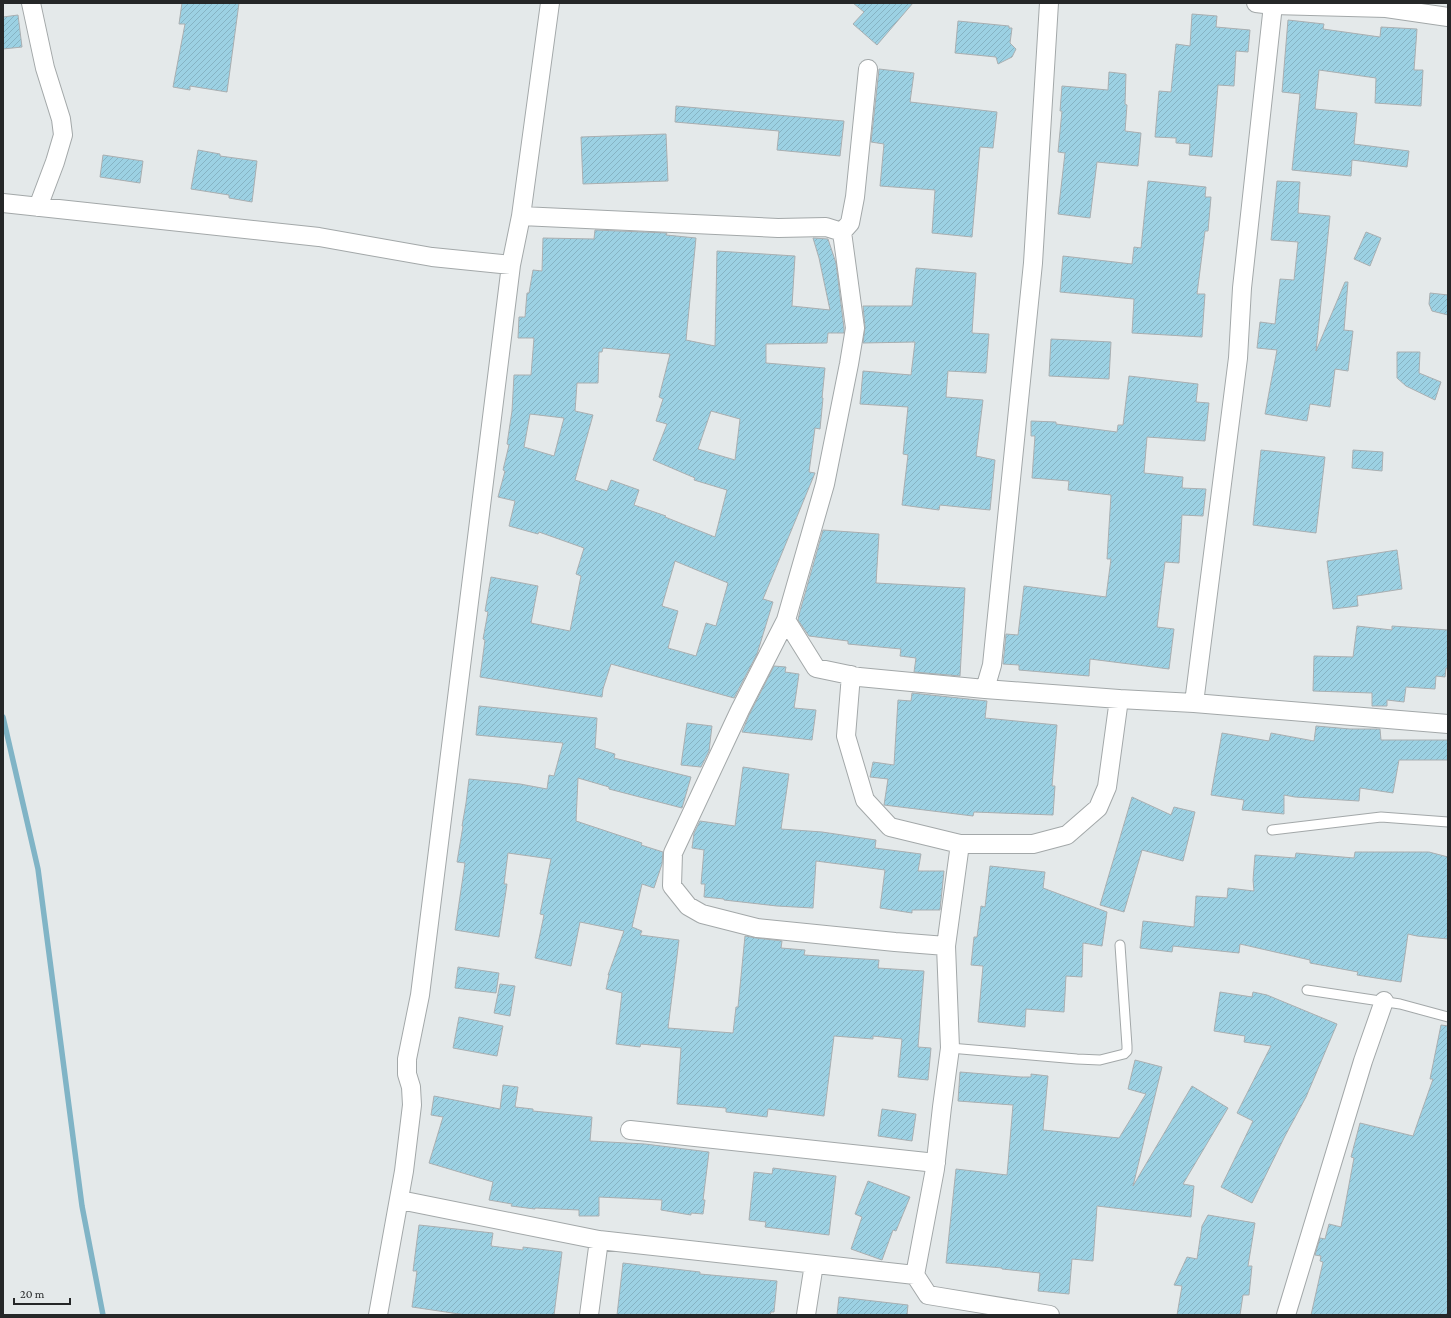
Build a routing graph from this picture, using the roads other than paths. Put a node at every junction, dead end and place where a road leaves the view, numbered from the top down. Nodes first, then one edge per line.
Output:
1 (30, 3) edge
2 (550, 3) edge
3 (1049, 3) edge
4 (1265, 4) edge
5 (1448, 17) edge
6 (868, 69) dead end
7 (3, 203) edge
8 (38, 207) junction
9 (520, 216) junction
10 (842, 232) junction
11 (511, 266) junction
12 (786, 620) junction
13 (851, 675) junction
14 (985, 689) junction
15 (1119, 699) junction
16 (1194, 703) junction
17 (1448, 724) edge
18 (1448, 822) edge
19 (1272, 830) dead end
20 (960, 844) junction
21 (1120, 945) dead end
22 (946, 946) junction
23 (1307, 990) dead end
24 (1384, 1001) junction
25 (1448, 1017) edge
26 (950, 1048) junction
27 (630, 1130) dead end
28 (936, 1163) junction
29 (400, 1200) junction
30 (599, 1240) junction
31 (814, 1264) junction
32 (915, 1275) junction
33 (1021, 1312) edge
34 (378, 1315) edge
35 (590, 1315) edge
36 (806, 1315) edge
37 (1050, 1315) edge
38 (1286, 1315) edge

1 - 8 street
2 - 9 street
3 - 14 street
4 - 5 street
4 - 16 street
6 - 10 street
7 - 8 street
8 - 11 street
9 - 10 street
9 - 11 street
10 - 12 street
11 - 29 street
12 - 13 street
12 - 22 street
13 - 14 street
13 - 20 street
14 - 15 street
15 - 16 street
15 - 20 street
16 - 17 street
18 - 19 lane
20 - 22 street
21 - 26 lane
22 - 26 street
23 - 24 lane
24 - 25 lane
24 - 38 street
26 - 28 street
27 - 28 street
28 - 32 street
29 - 30 street
29 - 34 street
30 - 31 street
30 - 35 street
31 - 32 street
31 - 36 street
32 - 33 street
33 - 37 street

